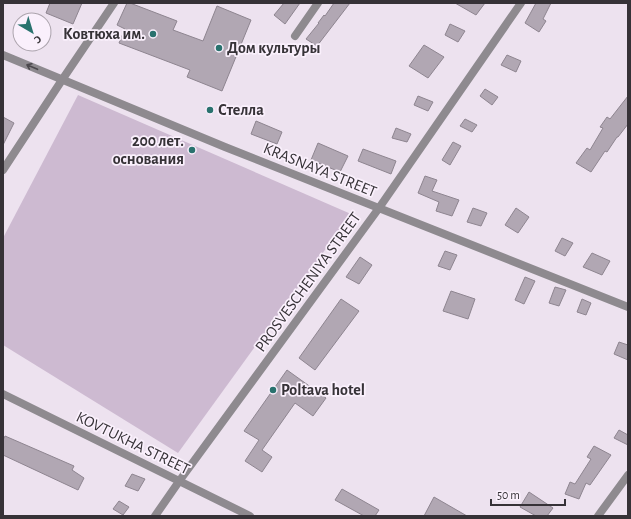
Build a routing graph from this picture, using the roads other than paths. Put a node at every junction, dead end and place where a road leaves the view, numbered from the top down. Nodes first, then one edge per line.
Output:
1 (114, 3) edge
2 (318, 3) edge
3 (521, 3) edge
4 (295, 36) dead end
5 (3, 55) edge
6 (62, 80) junction
7 (3, 170) edge
8 (379, 208) junction
9 (628, 307) edge
10 (3, 394) edge
11 (628, 475) edge
12 (180, 480) junction
13 (155, 516) edge
14 (250, 516) edge
15 (598, 516) edge

1 - 6 street
2 - 4 street
3 - 8 street, PROSVESCHENIYA STREET
6 -> 5 street, KRASNAYA STREET
6 - 7 street
6 - 8 street, KRASNAYA STREET
8 - 9 street, KRASNAYA STREET
8 - 12 street, PROSVESCHENIYA STREET
10 - 12 street, KOVTUKHA STREET
11 - 15 street
12 - 13 street, PROSVESCHENIYA STREET
12 - 14 street, KOVTUKHA STREET

